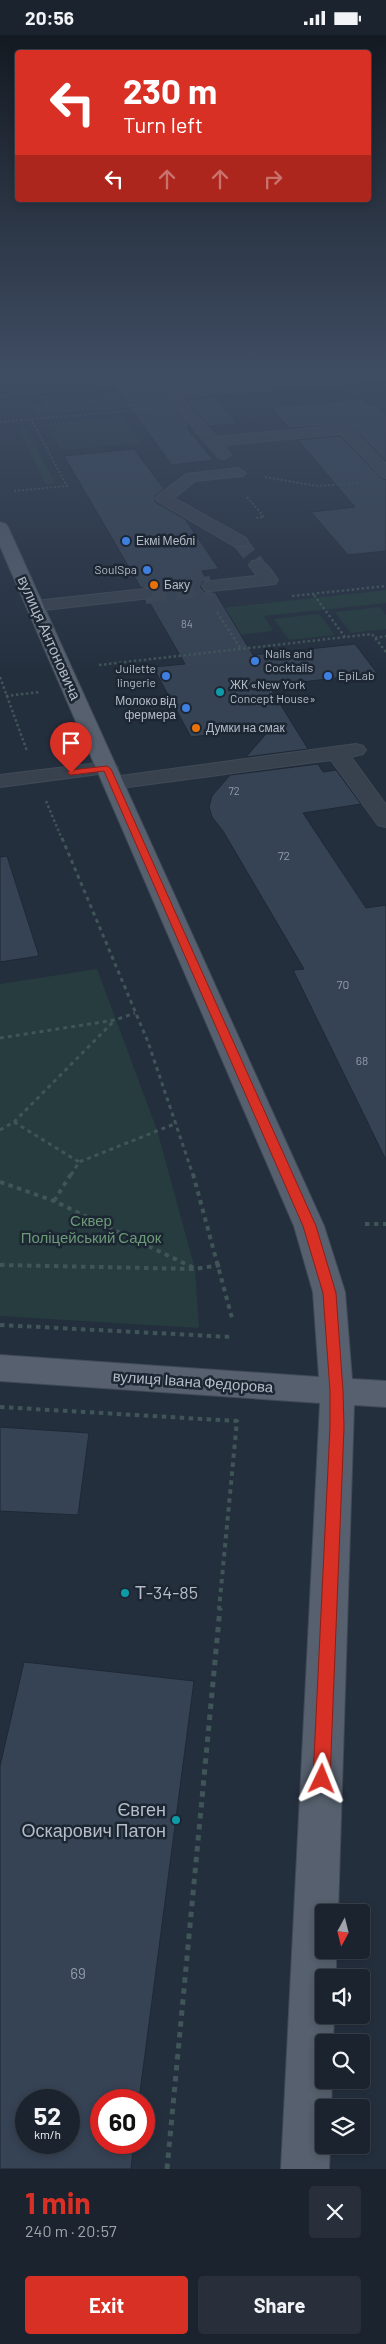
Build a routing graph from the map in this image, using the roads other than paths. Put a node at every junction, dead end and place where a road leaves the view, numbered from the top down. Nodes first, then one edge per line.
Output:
1 (205, 476) edge
2 (0, 527) edge
3 (240, 542) tunnel mouth
4 (258, 565) tunnel mouth
5 (211, 586) tunnel mouth
6 (145, 594) tunnel mouth
7 (35, 606) junction
8 (110, 775) junction
9 (0, 781) edge
10 (386, 820) edge
11 (0, 1368) edge
12 (336, 1391) junction
13 (386, 1394) edge
14 (305, 2169) edge

1 - 3 street
2 - 7 main road, вулиця Антоновича
4 - 5 street
6 - 7 street
7 - 8 main road, вулиця Антоновича
8 - 9 street
8 - 10 street
8 - 12 main road, вулиця Антоновича
11 - 12 main road, вулиця Івана Федорова
12 - 13 main road, вулиця Івана Федорова
12 - 14 main road, вулиця Антоновича

